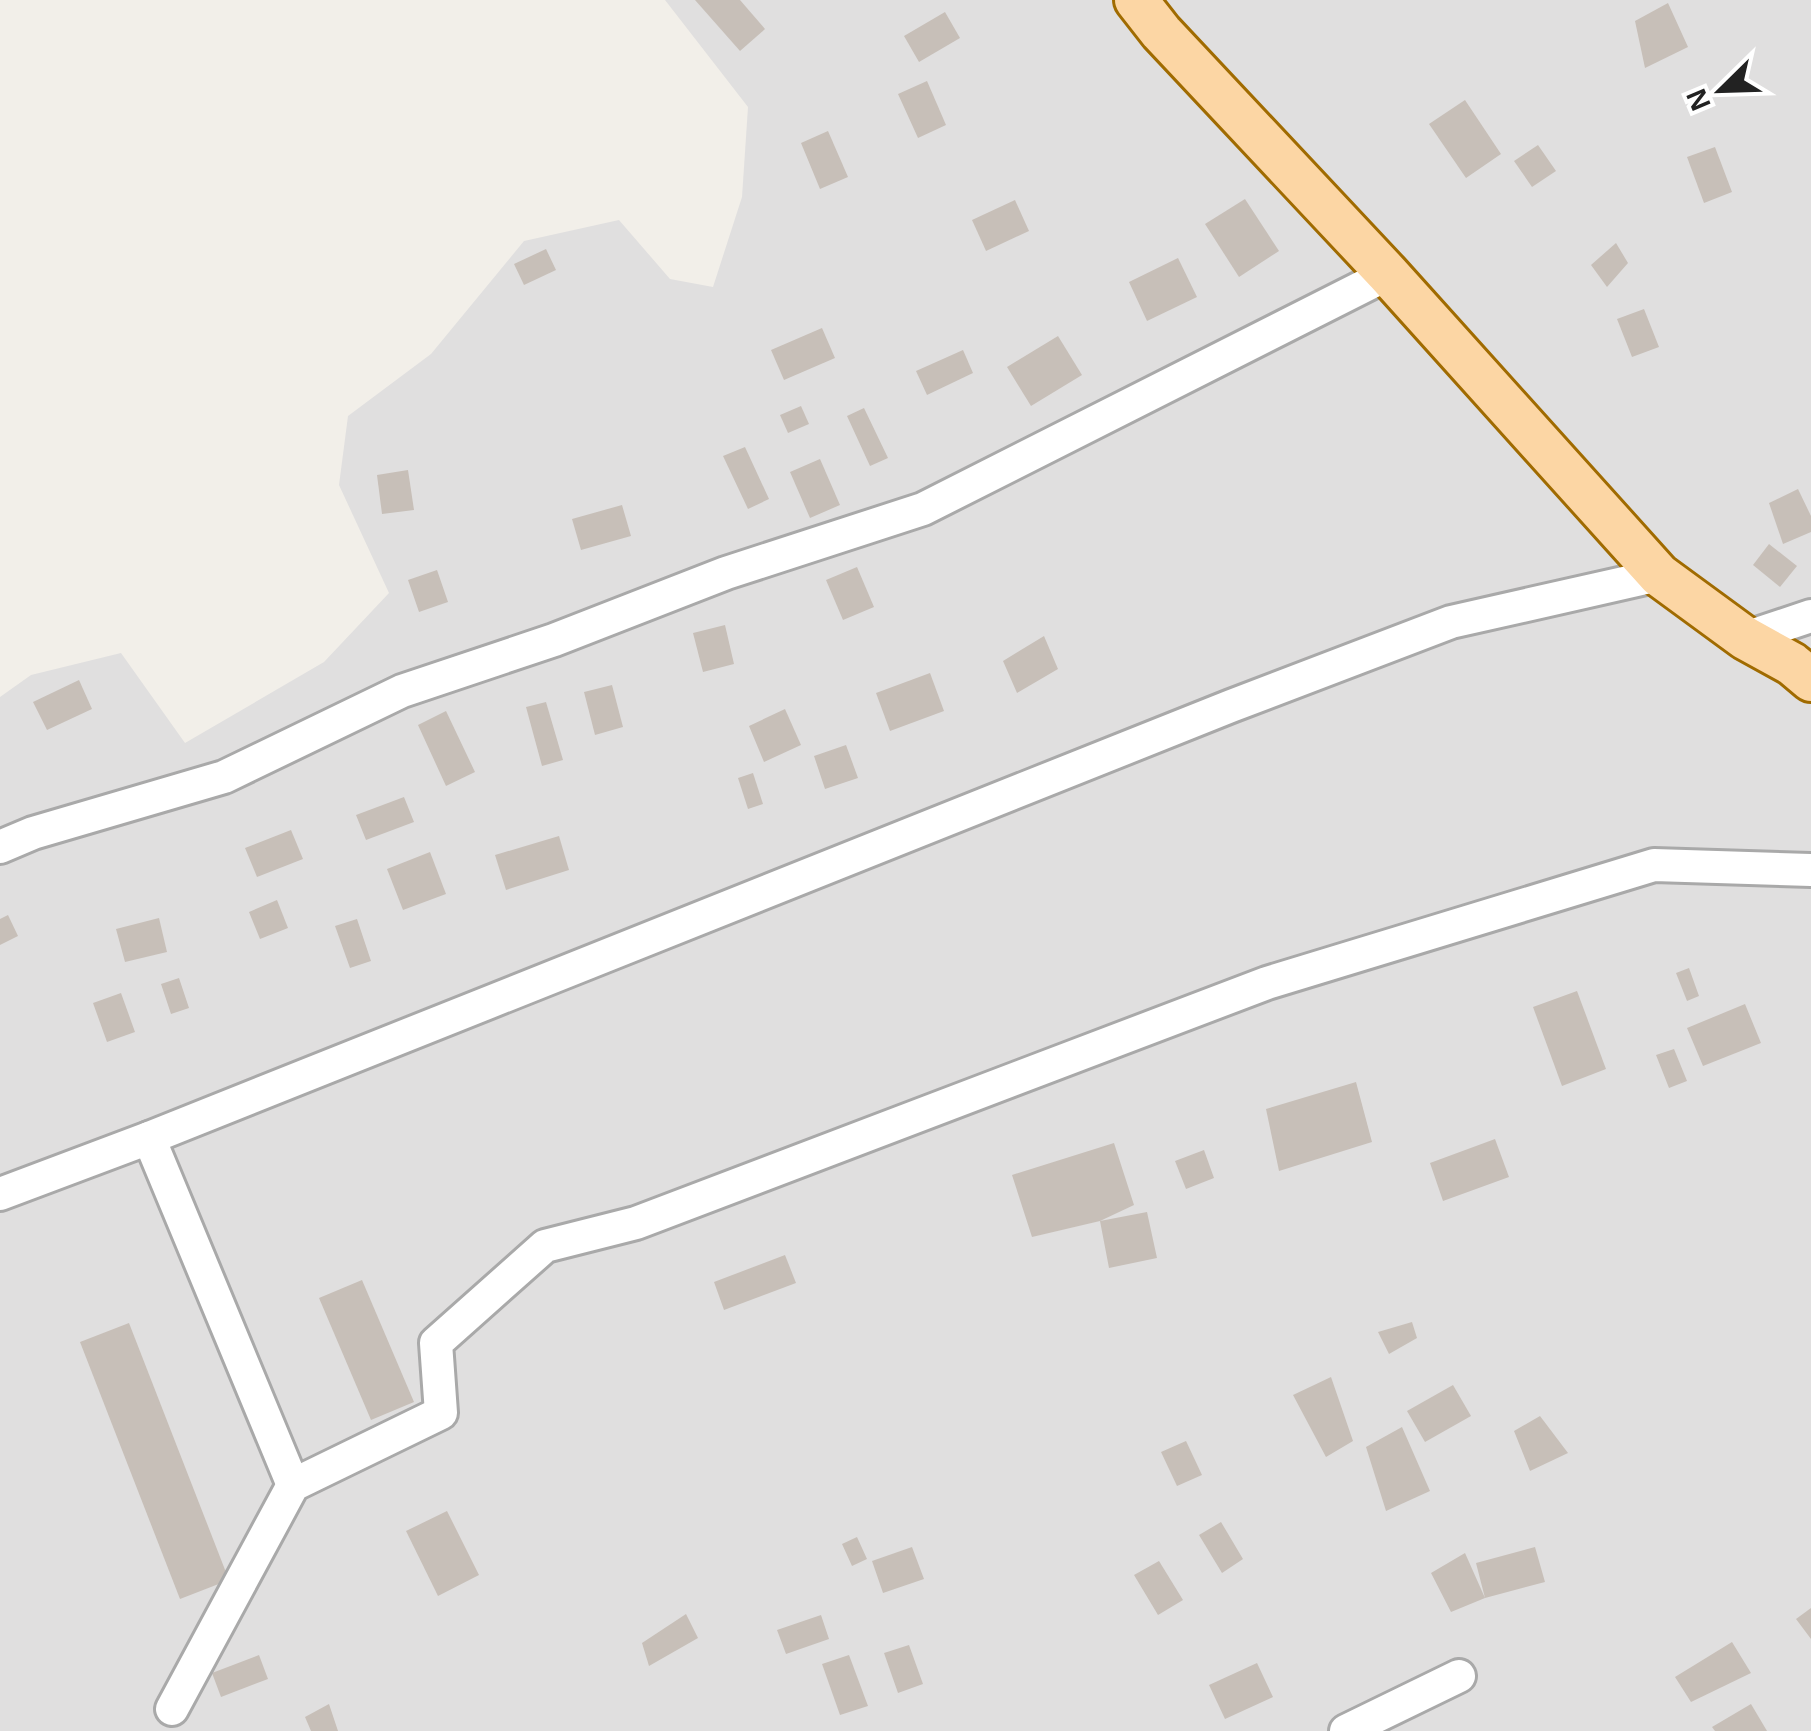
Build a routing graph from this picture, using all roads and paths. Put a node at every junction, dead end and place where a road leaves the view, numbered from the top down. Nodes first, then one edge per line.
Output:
1 (1136, 0) edge
2 (1388, 274) junction
3 (1659, 575) junction
4 (1811, 616) edge
5 (1746, 638) junction
6 (1811, 680) edge
7 (0, 847) edge
8 (1811, 870) edge
9 (149, 1138) junction
10 (0, 1194) edge
11 (294, 1485) junction
12 (1459, 1676) dead end
13 (172, 1709) dead end
14 (1346, 1731) edge

1 - 2 main road
2 - 3 main road
2 - 7 street
3 - 5 main road
3 - 9 street
4 - 5 street
5 - 6 main road
8 - 11 street
9 - 10 street
9 - 11 street
11 - 13 street
12 - 14 street

